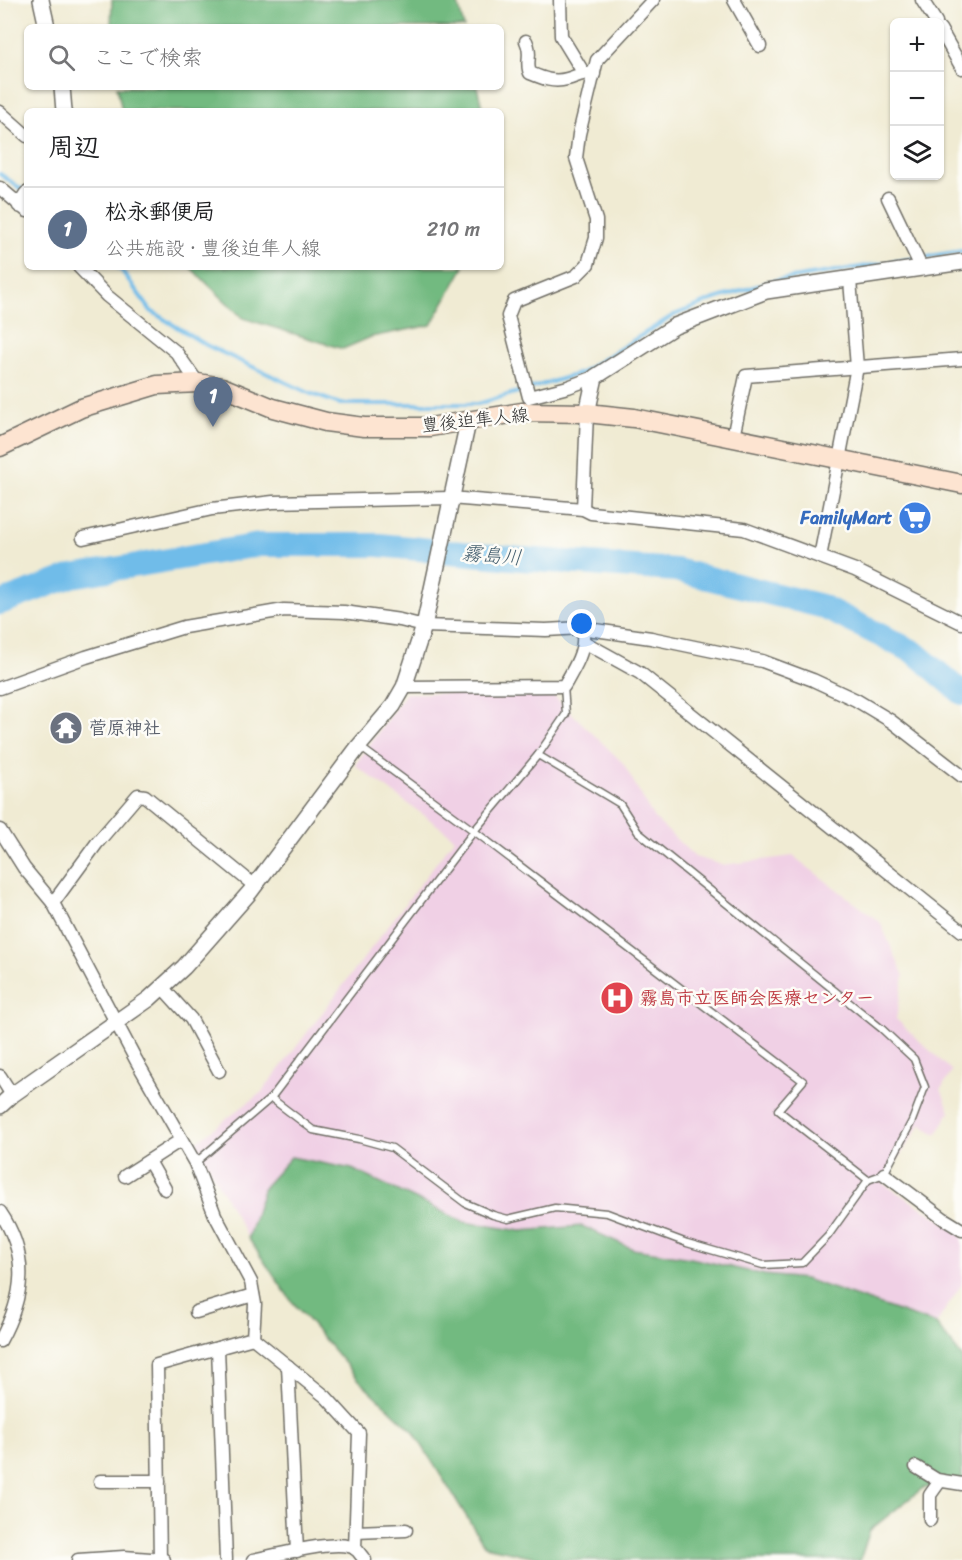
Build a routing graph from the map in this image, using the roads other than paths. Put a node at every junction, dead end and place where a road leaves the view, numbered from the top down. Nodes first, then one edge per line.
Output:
1 (41, 0) edge
2 (653, 0) edge
3 (734, 0) edge
4 (922, 0) edge
5 (559, 1) edge
6 (933, 18) edge
7 (46, 24) edge
8 (944, 37) edge
9 (526, 41) dead end
10 (760, 46) dead end
11 (962, 68) edge
12 (588, 73) junction
13 (62, 90) edge
14 (64, 108) edge
15 (0, 112) edge
16 (24, 133) edge
17 (0, 188) edge
18 (888, 198) dead end
19 (24, 203) edge
20 (962, 262) edge
21 (921, 268) junction
22 (82, 270) edge
23 (850, 280) junction
24 (962, 359) edge
25 (857, 367) junction
26 (595, 377) junction
27 (198, 383) junction
28 (587, 413) junction
29 (468, 422) junction
30 (733, 437) junction
31 (0, 447) edge
32 (838, 457) junction
33 (962, 483) edge
34 (450, 498) junction
35 (583, 509) junction
36 (83, 538) dead end
37 (820, 557) junction
38 (962, 623) edge
39 (424, 626) junction
40 (581, 628) junction
41 (584, 642) junction
42 (564, 686) junction
43 (404, 687) junction
44 (0, 688) edge
45 (359, 746) junction
46 (538, 755) junction
47 (962, 776) edge
48 (0, 830) edge
49 (474, 831) junction
50 (255, 886) junction
51 (53, 903) junction
52 (962, 932) edge
53 (162, 987) junction
54 (117, 1022) junction
55 (219, 1071) dead end
56 (0, 1076) edge
57 (12, 1095) junction
58 (271, 1098) junction
59 (0, 1107) edge
60 (182, 1140) junction
61 (149, 1161) junction
62 (195, 1163) junction
63 (884, 1173) junction
64 (125, 1176) dead end
65 (868, 1180) junction
66 (165, 1189) dead end
67 (0, 1212) edge
68 (962, 1230) edge
69 (253, 1295) junction
70 (196, 1312) dead end
71 (253, 1338) junction
72 (0, 1341) edge
73 (218, 1348) junction
74 (288, 1366) junction
75 (916, 1467) dead end
76 (940, 1480) junction
77 (100, 1481) dead end
78 (159, 1481) junction
79 (962, 1484) edge
80 (930, 1520) dead end
81 (406, 1530) dead end
82 (356, 1532) junction
83 (326, 1546) junction
84 (355, 1548) junction
85 (297, 1551) junction
86 (112, 1559) edge
87 (78, 1560) edge
88 (162, 1560) edge
89 (226, 1560) edge
90 (253, 1560) edge
91 (325, 1560) edge
92 (365, 1560) edge

1 - 7 street
2 - 12 street
3 - 10 street
4 - 6 street
5 - 12 street
8 - 11 street
9 - 12 street
12 - 26 street
13 - 14 street
15 - 16 street
17 - 19 street
18 - 21 street
20 - 21 street
21 - 23 street
22 - 27 street
23 - 25 street
23 - 26 street
24 - 25 street
25 - 30 street
25 - 32 street
26 - 28 street
27 - 29 main road, 豊後迫隼人線
27 - 31 main road, 豊後迫隼人線
28 - 29 main road, 豊後迫隼人線
28 - 30 main road, 豊後迫隼人線
28 - 35 street
29 - 34 street
30 - 32 main road, 豊後迫隼人線
32 - 33 main road, 豊後迫隼人線
32 - 37 street
34 - 35 street
34 - 36 street
34 - 39 street
35 - 37 street
37 - 38 street
39 - 40 street
39 - 43 street
39 - 44 street
40 - 41 street
40 - 47 street
41 - 42 street
41 - 52 street
42 - 43 street
42 - 46 lane
43 - 45 street
45 - 49 lane
45 - 50 street
46 - 49 lane
46 - 63 lane
48 - 51 street
49 - 58 lane
49 - 65 lane
50 - 51 street
50 - 53 street
51 - 54 street
53 - 54 street
53 - 55 street
54 - 57 street
54 - 60 street
56 - 57 street
57 - 59 street
58 - 62 lane
58 - 65 lane
60 - 61 street
60 - 62 street
61 - 64 street
61 - 66 street
62 - 69 street
63 - 65 lane
63 - 68 street
67 - 72 street
69 - 70 street
69 - 71 street
71 - 73 street
71 - 74 street
73 - 78 street
73 - 89 street
74 - 82 street
74 - 85 street
75 - 76 street
76 - 79 street
76 - 80 street
77 - 78 street
78 - 88 street
81 - 82 street
82 - 84 street
83 - 84 street
83 - 85 street
83 - 91 street
84 - 92 street
85 - 90 street
86 - 87 street
86 - 88 street

